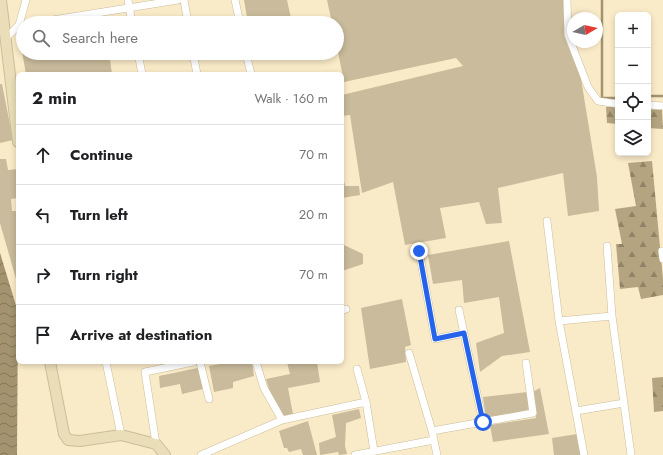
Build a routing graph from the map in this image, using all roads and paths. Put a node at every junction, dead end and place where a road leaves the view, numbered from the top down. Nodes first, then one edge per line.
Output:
1 (0, 0) edge
2 (26, 0) edge
3 (128, 0) edge
4 (178, 0) edge
5 (184, 0) edge
6 (235, 0) edge
7 (566, 0) edge
8 (129, 8) junction
9 (23, 16) edge
10 (78, 16) edge
11 (131, 16) edge
12 (187, 16) edge
13 (238, 16) edge
14 (16, 29) edge
15 (5, 39) junction
16 (139, 60) edge
17 (194, 60) edge
18 (248, 60) edge
19 (142, 72) edge
20 (197, 72) edge
21 (251, 72) edge
22 (615, 104) edge
23 (651, 105) edge
24 (663, 106) edge
25 (16, 126) edge
26 (547, 221) dead end
27 (607, 246) dead end
28 (419, 251) dead end
29 (662, 251) edge
30 (663, 259) edge
31 (460, 310) dead end
32 (612, 316) junction
33 (559, 321) junction
34 (464, 333) junction
35 (409, 353) dead end
36 (526, 363) dead end
37 (50, 364) edge
38 (106, 364) edge
39 (173, 364) edge
40 (200, 364) edge
41 (257, 364) edge
42 (357, 369) dead end
43 (209, 399) dead end
44 (366, 402) junction
45 (624, 403) junction
46 (576, 411) junction
47 (282, 420) junction
48 (483, 422) junction
49 (432, 431) junction
50 (121, 435) junction
51 (434, 440) junction
52 (156, 444) junction
53 (374, 451) junction
54 (165, 455) edge
55 (201, 455) edge
56 (355, 455) edge
57 (437, 455) edge
58 (584, 455) edge
59 (631, 455) edge

1 - 15 main road
2 - 9 street
3 - 8 street
4 - 8 street
5 - 12 street
6 - 13 street
7 - 22 street
8 - 10 street
8 - 11 street
14 - 15 street
15 - 25 main road
16 - 19 street
17 - 20 street
18 - 21 street
23 - 24 street
26 - 33 street
27 - 32 street
28 - 34 street
29 - 30 street
31 - 34 street
32 - 33 street
32 - 45 street
33 - 46 street
34 - 48 street
35 - 49 street
36 - 48 street
37 - 50 main road
38 - 50 street
39 - 52 street
40 - 43 street
41 - 47 street
42 - 44 street
44 - 47 street
44 - 53 street
45 - 46 street
45 - 59 street
46 - 58 street
47 - 55 street
48 - 49 street
49 - 51 street
50 - 52 main road
51 - 53 street
51 - 57 street
52 - 54 main road
53 - 56 street

